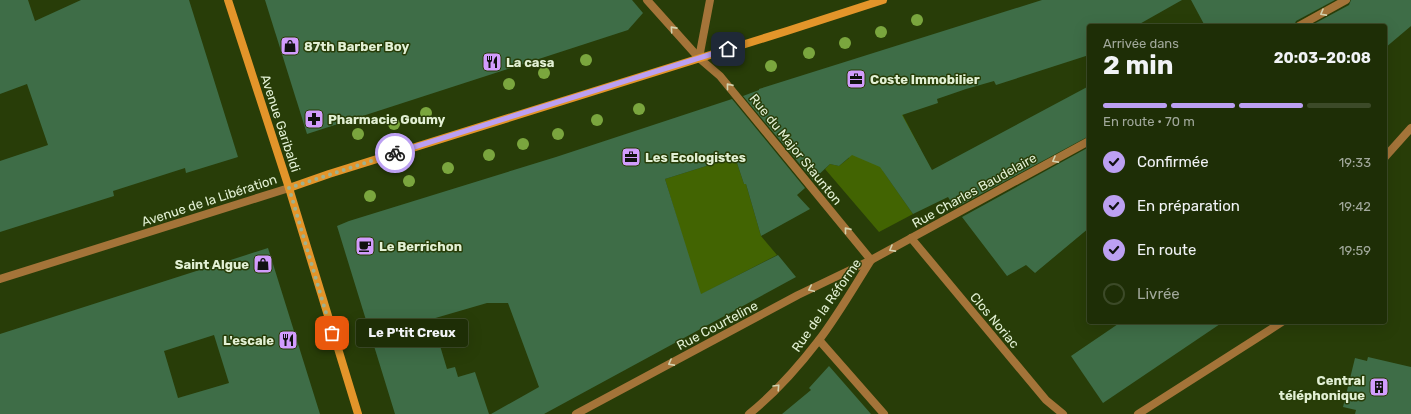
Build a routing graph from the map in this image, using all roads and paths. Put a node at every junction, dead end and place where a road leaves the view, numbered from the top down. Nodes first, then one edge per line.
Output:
1 (228, 0) edge
2 (647, 0) edge
3 (710, 0) edge
4 (883, 0) edge
5 (1346, 0) edge
6 (1303, 24) edge
7 (699, 58) junction
8 (1411, 128) edge
9 (1087, 142) edge
10 (1387, 155) edge
11 (289, 188) junction
12 (912, 238) junction
13 (871, 260) junction
14 (0, 279) edge
15 (1279, 324) edge
16 (819, 340) junction
17 (358, 414) edge
18 (576, 414) edge
19 (749, 414) edge
20 (884, 414) edge
21 (1063, 414) edge
22 (1138, 414) edge

1 - 11 main road, Avenue Garibaldi
7 -> 2 street, Rue du Major Staunton
3 - 7 street
4 - 7 main road, Avenue de la Libération
5 -> 6 street
7 - 11 main road, Avenue de la Libération
13 -> 7 street, Rue du Major Staunton
8 - 10 street
9 -> 12 street, Rue Charles Baudelaire
11 - 14 street, Avenue de la Libération
11 - 17 main road, Avenue Garibaldi
12 -> 13 street, Rue Charles Baudelaire
12 - 21 street, Clos Noriac
13 - 16 street, Rue de la Réforme
13 -> 18 street, Rue Courteline
15 - 22 street
19 -> 16 street, Rue de la Réforme
16 - 20 street

